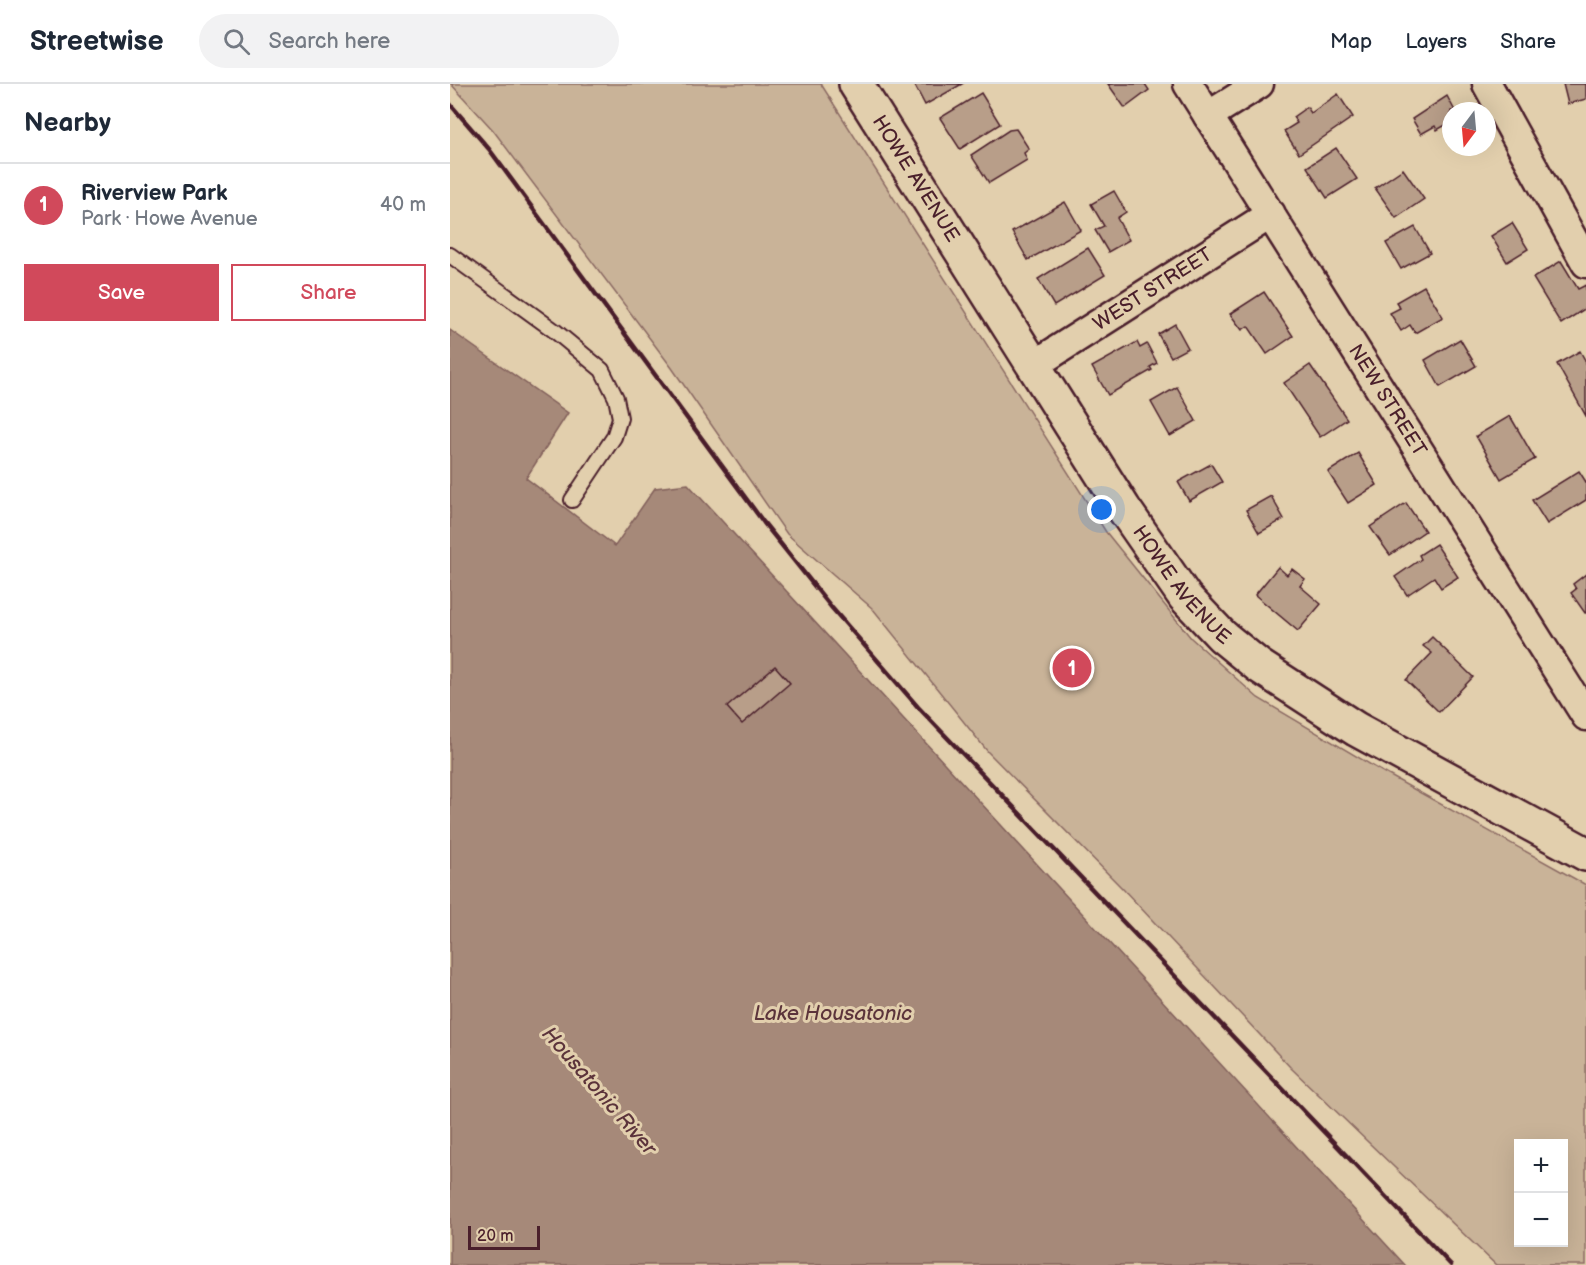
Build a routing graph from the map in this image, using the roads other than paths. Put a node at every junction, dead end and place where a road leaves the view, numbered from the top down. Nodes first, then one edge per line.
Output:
1 (856, 84) edge
2 (1188, 84) edge
3 (1259, 84) edge
4 (1487, 84) edge
5 (1208, 116) junction
6 (1271, 214) junction
7 (450, 255) edge
8 (1586, 263) edge
9 (1034, 365) junction
10 (572, 500) dead end
11 (1586, 716) edge
12 (1586, 854) edge

1 - 9 main road, HOWE AVENUE
2 - 5 street, NEW STREET
3 - 5 street
4 - 8 street
5 - 6 street, NEW STREET
6 - 9 street, WEST STREET
6 - 11 street, NEW STREET
7 - 10 lane
9 - 12 main road, HOWE AVENUE

